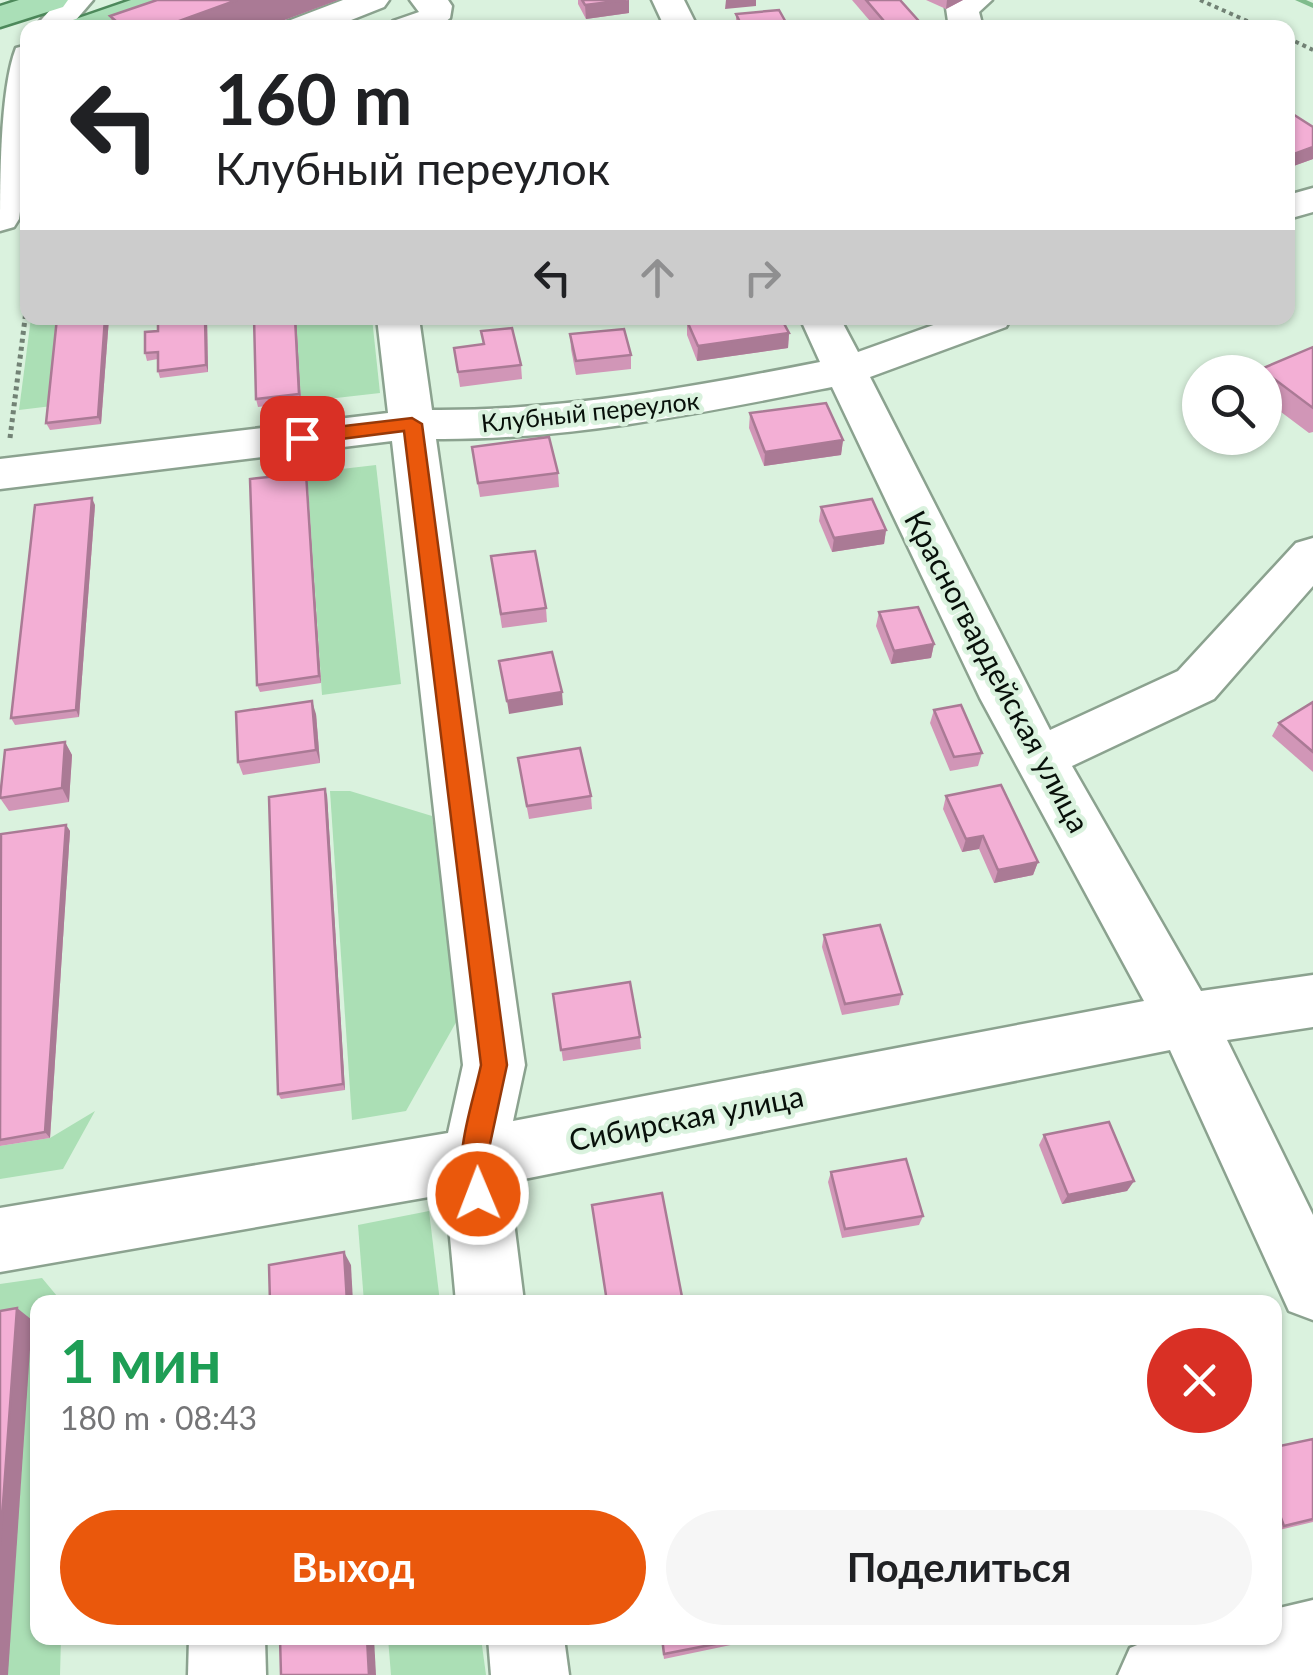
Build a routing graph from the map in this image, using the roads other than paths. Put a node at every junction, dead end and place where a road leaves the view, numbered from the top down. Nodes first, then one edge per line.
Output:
1 (52, 0) edge
2 (76, 0) edge
3 (163, 0) edge
4 (373, 0) edge
5 (426, 0) edge
6 (976, 0) edge
7 (112, 7) edge
8 (0, 17) edge
9 (57, 20) edge
10 (321, 20) edge
11 (428, 20) edge
12 (964, 20) edge
13 (20, 105) edge
14 (0, 219) edge
15 (399, 325) edge
16 (824, 325) edge
17 (972, 325) edge
18 (849, 370) junction
19 (412, 424) junction
20 (2, 474) edge
21 (1313, 555) edge
22 (1042, 758) junction
23 (1313, 1001) edge
24 (1186, 1020) junction
25 (474, 1158) junction
26 (0, 1240) edge
27 (1313, 1287) edge
28 (489, 1295) edge
29 (1313, 1638) edge
30 (227, 1645) edge
31 (527, 1645) edge
32 (227, 1675) edge
33 (530, 1675) edge
34 (1157, 1675) edge

1 - 8 main road
2 - 9 street
3 - 7 main road
4 - 10 street
5 - 11 street
6 - 12 street
13 - 14 street
15 - 19 street
16 - 18 street, Красногвардейская улица
17 - 18 street, Клубный переулок
18 - 19 street, Клубный переулок
18 - 22 street, Красногвардейская улица
19 - 20 street, Клубный переулок
19 - 25 street
21 - 22 street
22 - 24 street, Красногвардейская улица
23 - 24 street, Сибирская улица
24 - 25 street, Сибирская улица
24 - 27 street, Красногвардейская улица
25 - 26 street, Сибирская улица
25 - 28 street
29 - 34 street
30 - 32 street
31 - 33 street

